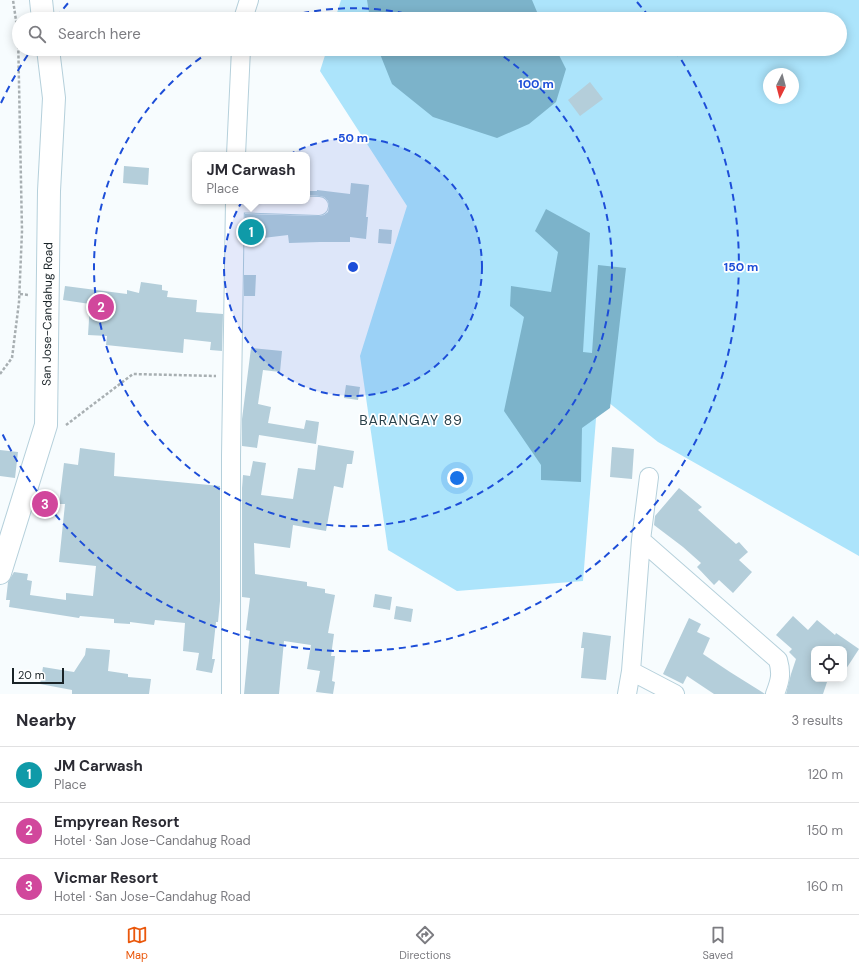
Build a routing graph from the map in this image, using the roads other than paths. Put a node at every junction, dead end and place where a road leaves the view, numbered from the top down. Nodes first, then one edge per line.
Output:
1 (41, 0) edge
2 (249, 0) edge
3 (42, 12) edge
4 (245, 12) edge
5 (49, 56) edge
6 (241, 56) edge
7 (236, 152) edge
8 (235, 204) edge
9 (277, 204) edge
10 (319, 206) dead end
11 (649, 477) dead end
12 (641, 540) junction
13 (0, 573) edge
14 (631, 671) junction
15 (231, 694) edge
16 (627, 694) edge
17 (675, 694) edge
18 (774, 694) edge

1 - 3 street
2 - 4 street
5 - 13 street, San Jose-Candahug Road
6 - 7 street
8 - 15 street
9 - 10 street
11 - 12 street
12 - 14 street
12 - 18 street
14 - 16 street
14 - 17 street

